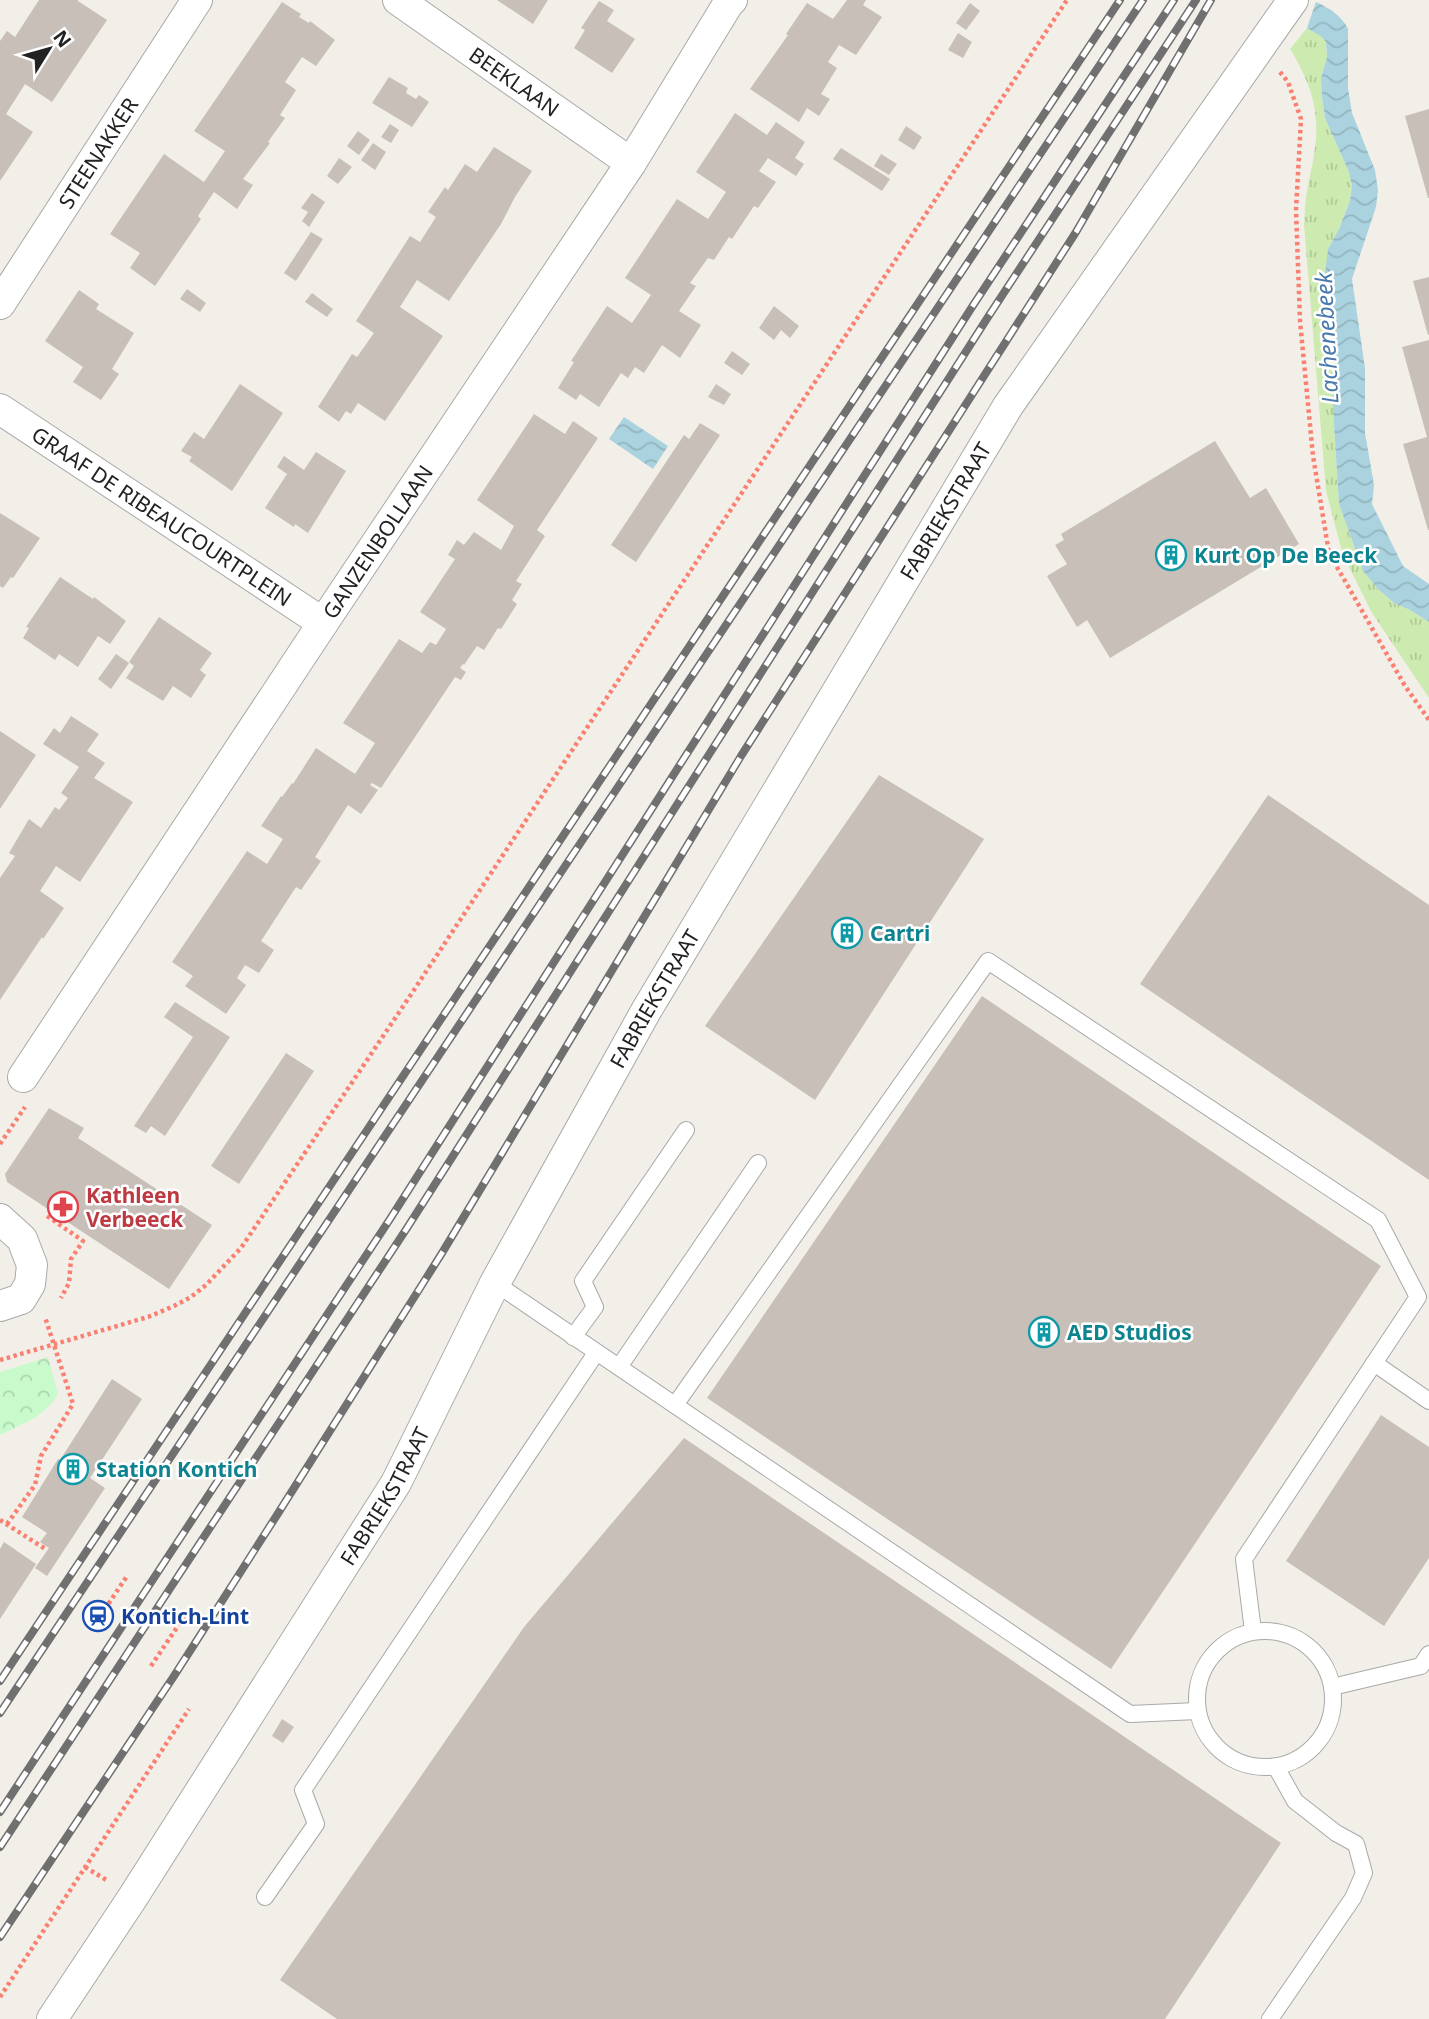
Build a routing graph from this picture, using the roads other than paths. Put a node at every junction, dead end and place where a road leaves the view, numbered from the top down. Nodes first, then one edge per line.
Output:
1 (197, 0) edge
2 (398, 0) edge
3 (1293, 0) edge
4 (729, 1) edge
5 (631, 163) junction
6 (0, 304) edge
7 (0, 409) edge
8 (323, 623) junction
9 (23, 1077) road end
10 (686, 1130) dead end
11 (758, 1163) dead end
12 (0, 1220) edge
13 (495, 1283) junction
14 (0, 1306) edge
15 (573, 1337) junction
16 (596, 1353) junction
17 (1374, 1363) junction
18 (619, 1367) junction
19 (1429, 1401) edge
20 (675, 1405) junction
21 (1252, 1631) junction
22 (1429, 1654) edge
23 (1332, 1687) junction
24 (1197, 1711) junction
25 (1276, 1767) junction
26 (265, 1897) dead end
27 (52, 2019) edge
28 (1270, 2019) edge

1 - 6 street, STEENAKKER
2 - 5 street, BEEKLAAN
3 - 13 street, FABRIEKSTRAAT
4 - 5 street, GANZENBOLLAAN
5 - 8 street, GANZENBOLLAAN
7 - 8 street, GRAAF DE RIBEAUCOURTPLEIN
8 - 9 street, GANZENBOLLAAN
10 - 15 lane
11 - 18 lane
12 - 14 street
13 - 15 lane
13 - 27 street, FABRIEKSTRAAT
15 - 16 lane
16 - 18 lane
16 - 26 lane
17 - 19 lane
17 - 20 lane
17 - 21 lane
18 - 20 lane
20 - 24 lane
21 - 23 lane
21 - 24 lane
22 - 23 lane
23 - 25 lane
24 - 25 lane
25 - 28 lane

